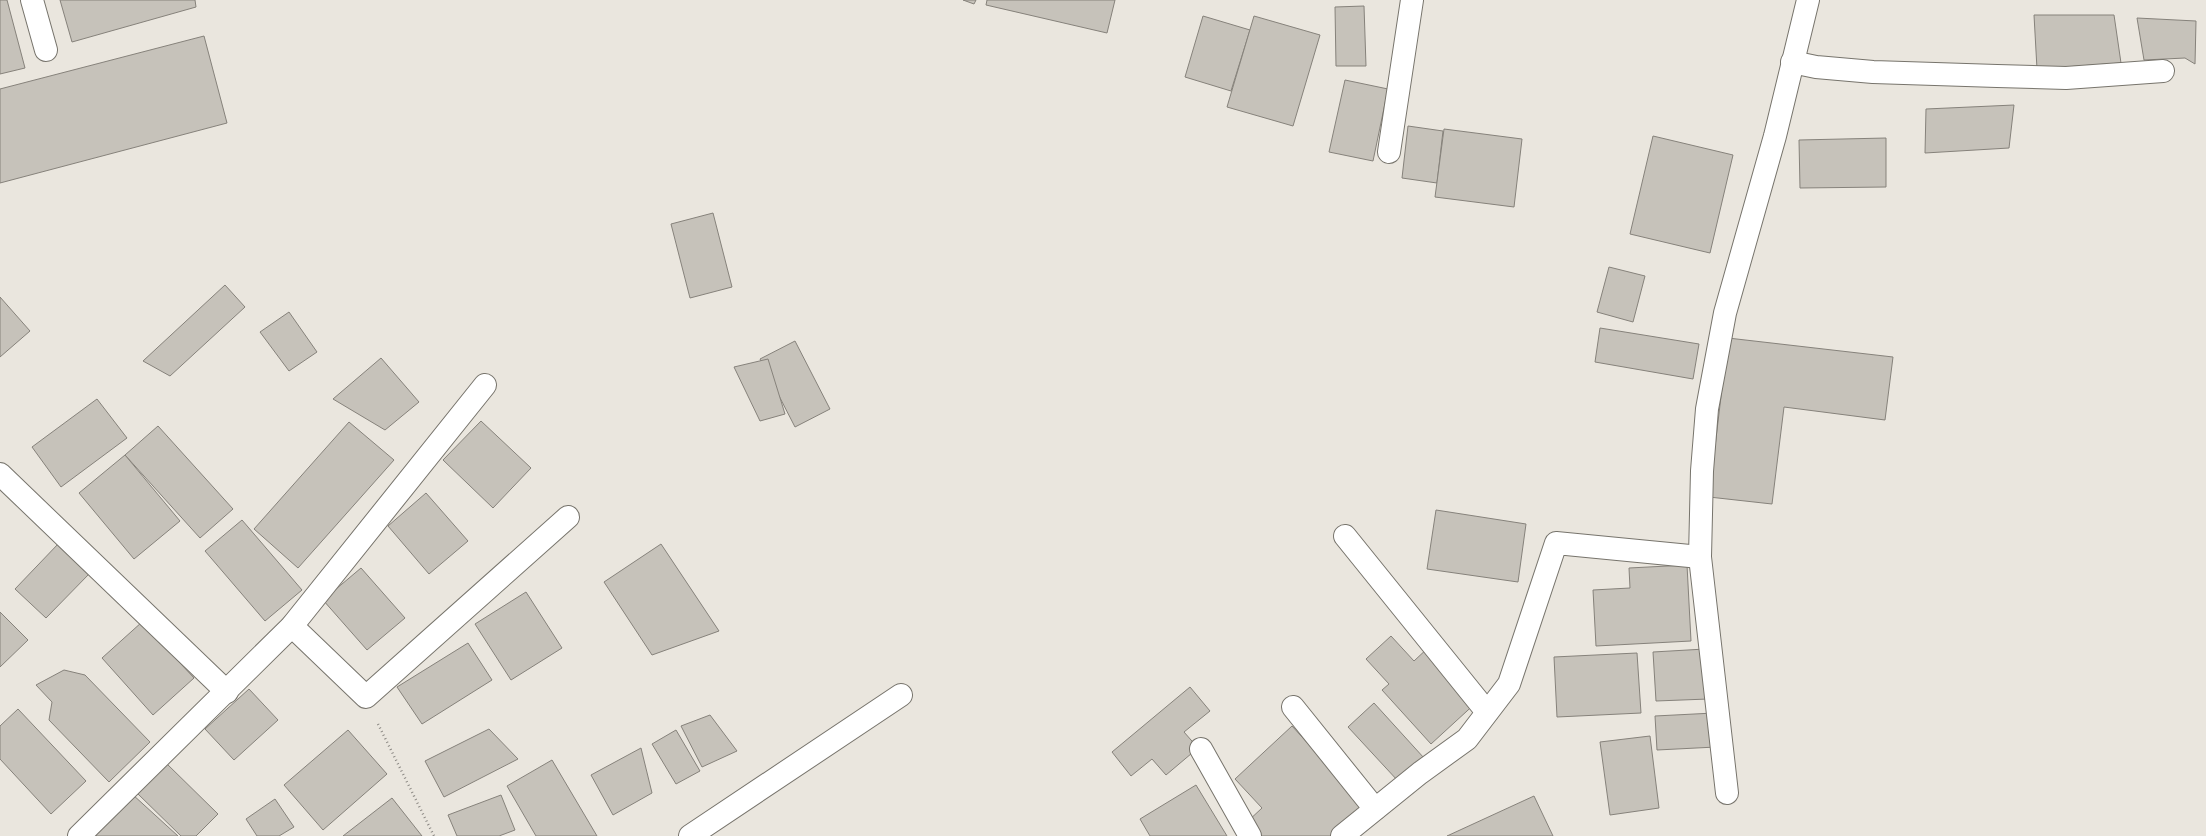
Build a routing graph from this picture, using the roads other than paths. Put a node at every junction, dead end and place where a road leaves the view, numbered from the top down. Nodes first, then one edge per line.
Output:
1 (32, 0) edge
2 (1412, 0) edge
3 (1808, 0) edge
4 (46, 50) dead end
5 (1792, 62) junction
6 (2163, 70) dead end
7 (1388, 152) dead end
8 (485, 385) dead end
9 (0, 474) edge
10 (568, 517) dead end
11 (1345, 536) dead end
12 (1700, 557) junction
13 (292, 626) junction
14 (227, 692) junction
15 (900, 695) dead end
16 (1293, 707) dead end
17 (1486, 712) junction
18 (1201, 748) dead end
19 (1727, 793) dead end
20 (1375, 809) junction
21 (78, 836) edge
22 (690, 836) edge
23 (1250, 836) edge
24 (1342, 836) edge

1 - 4 street
2 - 7 street
3 - 5 street
5 - 6 street
5 - 12 street
8 - 13 street
9 - 14 street
10 - 13 street
11 - 17 street
12 - 17 street
12 - 19 street
13 - 14 street
14 - 21 street
15 - 22 street
16 - 20 street
17 - 20 street
18 - 23 street
20 - 24 street

